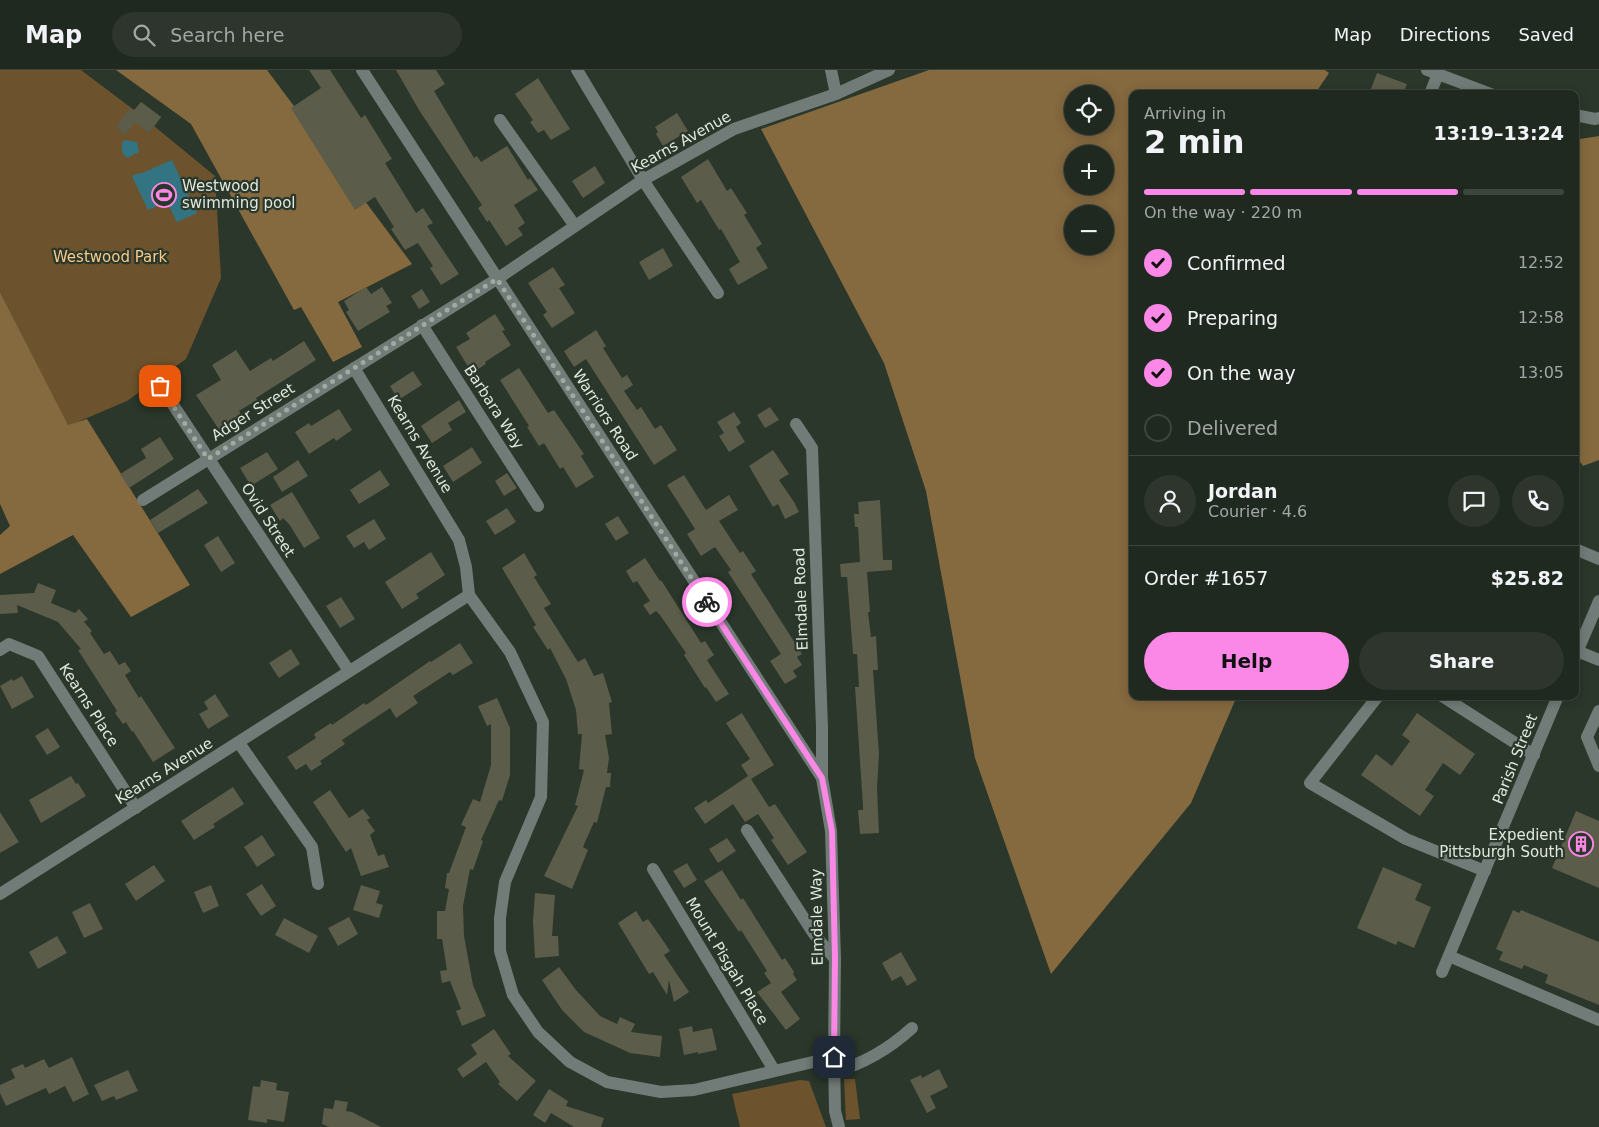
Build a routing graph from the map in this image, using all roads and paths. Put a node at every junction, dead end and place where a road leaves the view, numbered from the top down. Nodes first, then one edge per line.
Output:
1 (362, 70) edge
2 (577, 70) edge
3 (832, 70) edge
4 (890, 70) edge
5 (1432, 72) edge
6 (1430, 90) edge
7 (1481, 90) edge
8 (836, 94) junction
9 (1579, 116) edge
10 (1599, 118) edge
11 (500, 120) dead end
12 (643, 180) junction
13 (575, 226) junction
14 (497, 279) junction
15 (718, 293) dead end
16 (422, 325) junction
17 (354, 368) junction
18 (160, 386) dead end
19 (796, 424) dead end
20 (208, 459) junction
21 (143, 500) dead end
22 (538, 506) dead end
23 (1579, 551) edge
24 (1599, 559) edge
25 (469, 595) junction
26 (1599, 601) edge
27 (1579, 647) edge
28 (0, 650) edge
29 (1579, 655) edge
30 (1599, 660) edge
31 (349, 672) junction
32 (1375, 700) edge
33 (1448, 700) edge
34 (1556, 700) edge
35 (1599, 711) edge
36 (239, 743) junction
37 (1534, 755) junction
38 (1599, 766) edge
39 (822, 778) junction
40 (136, 808) junction
41 (747, 830) dead end
42 (653, 869) dead end
43 (1485, 871) junction
44 (318, 884) dead end
45 (0, 894) edge
46 (1448, 956) junction
47 (835, 958) junction
48 (1442, 972) dead end
49 (1599, 1020) edge
50 (912, 1028) dead end
51 (834, 1057) junction
52 (774, 1070) junction
53 (834, 1072) junction
54 (839, 1127) edge

1 - 14 street, Warriors Road
2 - 12 street
3 - 8 street
4 - 8 street, Kearns Avenue
5 - 6 street
5 - 7 street
8 - 12 street, Kearns Avenue
9 - 10 street
11 - 13 street
12 - 13 street, Kearns Avenue
12 - 15 street
13 - 14 street, Kearns Avenue
14 - 16 street, Kearns Avenue
14 - 39 street, Warriors Road
16 - 17 street, Kearns Avenue
16 - 22 street, Barbara Way
17 - 20 street, Adger Street
17 - 25 street, Kearns Avenue
18 - 20 street, Ovid Street
19 - 39 street, Elmdale Road
20 - 21 street, Adger Street
20 - 31 street, Ovid Street
23 - 24 street
25 - 31 street, Kearns Avenue
25 - 52 street
26 - 27 street
28 - 40 street, Kearns Place
29 - 30 street
31 - 36 street, Kearns Avenue
32 - 43 street
33 - 37 street
34 - 37 street, Parish Street
35 - 38 street
36 - 40 street, Kearns Avenue
36 - 44 street
37 - 43 street, Parish Street
39 - 47 street, Elmdale Way
40 - 45 street, Kearns Avenue
41 - 47 street
42 - 52 street, Mount Pisgah Place
43 - 46 street, Parish Street
46 - 48 street, Parish Street
46 - 49 street
47 - 51 street, Elmdale Way
50 - 53 street
51 - 52 street
51 - 53 street
53 - 54 street

